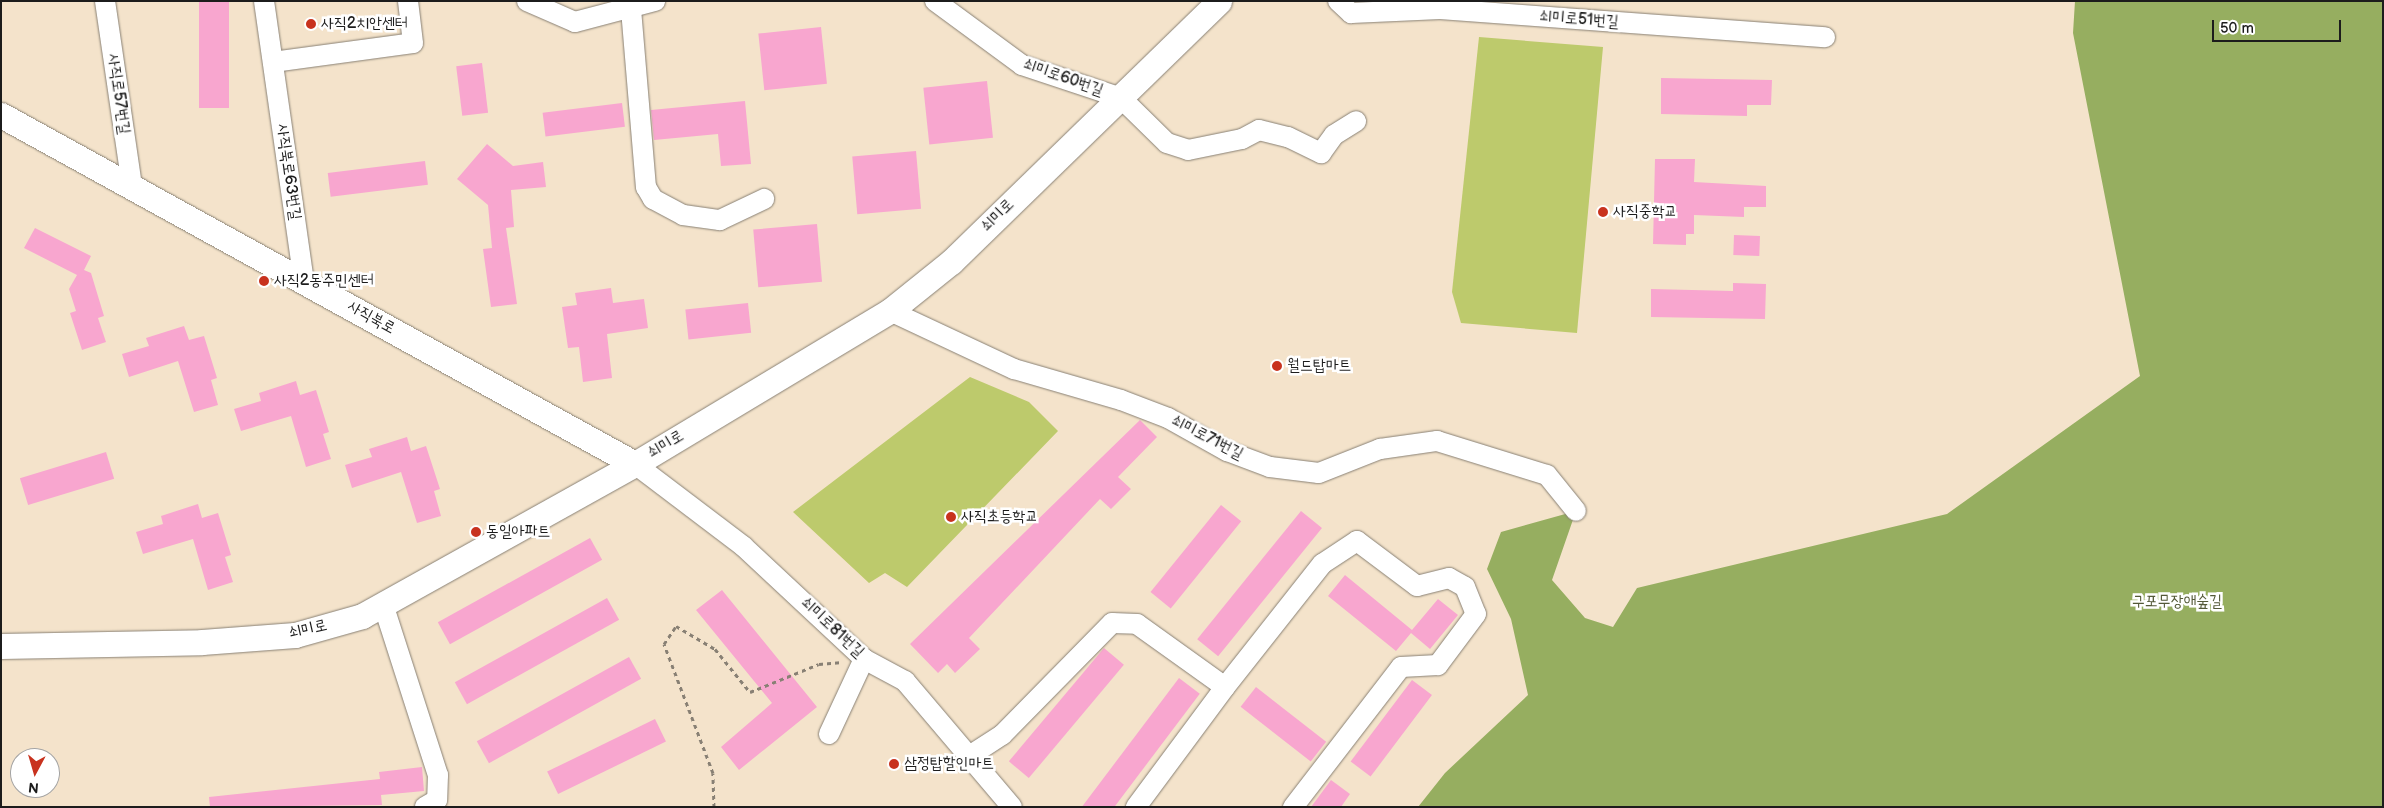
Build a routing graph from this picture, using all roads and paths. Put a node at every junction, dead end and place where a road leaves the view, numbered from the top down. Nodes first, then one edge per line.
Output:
1 (105, 1) edge
2 (264, 1) edge
3 (408, 1) edge
4 (527, 1) edge
5 (655, 1) edge
6 (935, 1) edge
7 (1219, 1) edge
8 (1338, 1) edge
9 (630, 9) junction
10 (1825, 37) dead end
11 (273, 62) junction
12 (1121, 98) junction
13 (1, 115) edge
14 (1356, 121) dead end
15 (132, 187) junction
16 (764, 199) dead end
17 (304, 282) junction
18 (890, 311) junction
19 (635, 464) junction
20 (1576, 511) dead end
21 (383, 604) junction
22 (1, 646) edge
23 (864, 659) junction
24 (1225, 687) junction
25 (830, 734) dead end
26 (971, 755) junction
27 (425, 807) edge
28 (714, 807) edge
29 (1012, 807) edge
30 (1136, 807) edge
31 (1293, 807) edge

1 - 15 street, 사직로57번길
2 - 11 street, 사직북로63번길
3 - 11 street
4 - 9 street
5 - 9 street
6 - 12 street, 쇠미로60번길
7 - 12 main road, 쇠미로
8 - 10 street, 쇠미로51번길
9 - 16 street
11 - 17 street, 사직북로63번길
12 - 14 street
12 - 18 main road, 쇠미로
13 - 15 main road, 사직북로
15 - 17 main road, 사직북로
17 - 19 main road, 사직북로
18 - 19 main road, 쇠미로
18 - 20 street, 쇠미로71번길
19 - 21 main road, 쇠미로
19 - 23 street, 쇠미로81번길
21 - 22 main road, 쇠미로
21 - 27 street
23 - 25 street
23 - 26 street, 쇠미로81번길
23 - 28 path
24 - 26 street
24 - 30 street
24 - 31 street
26 - 29 street, 쇠미로81번길

